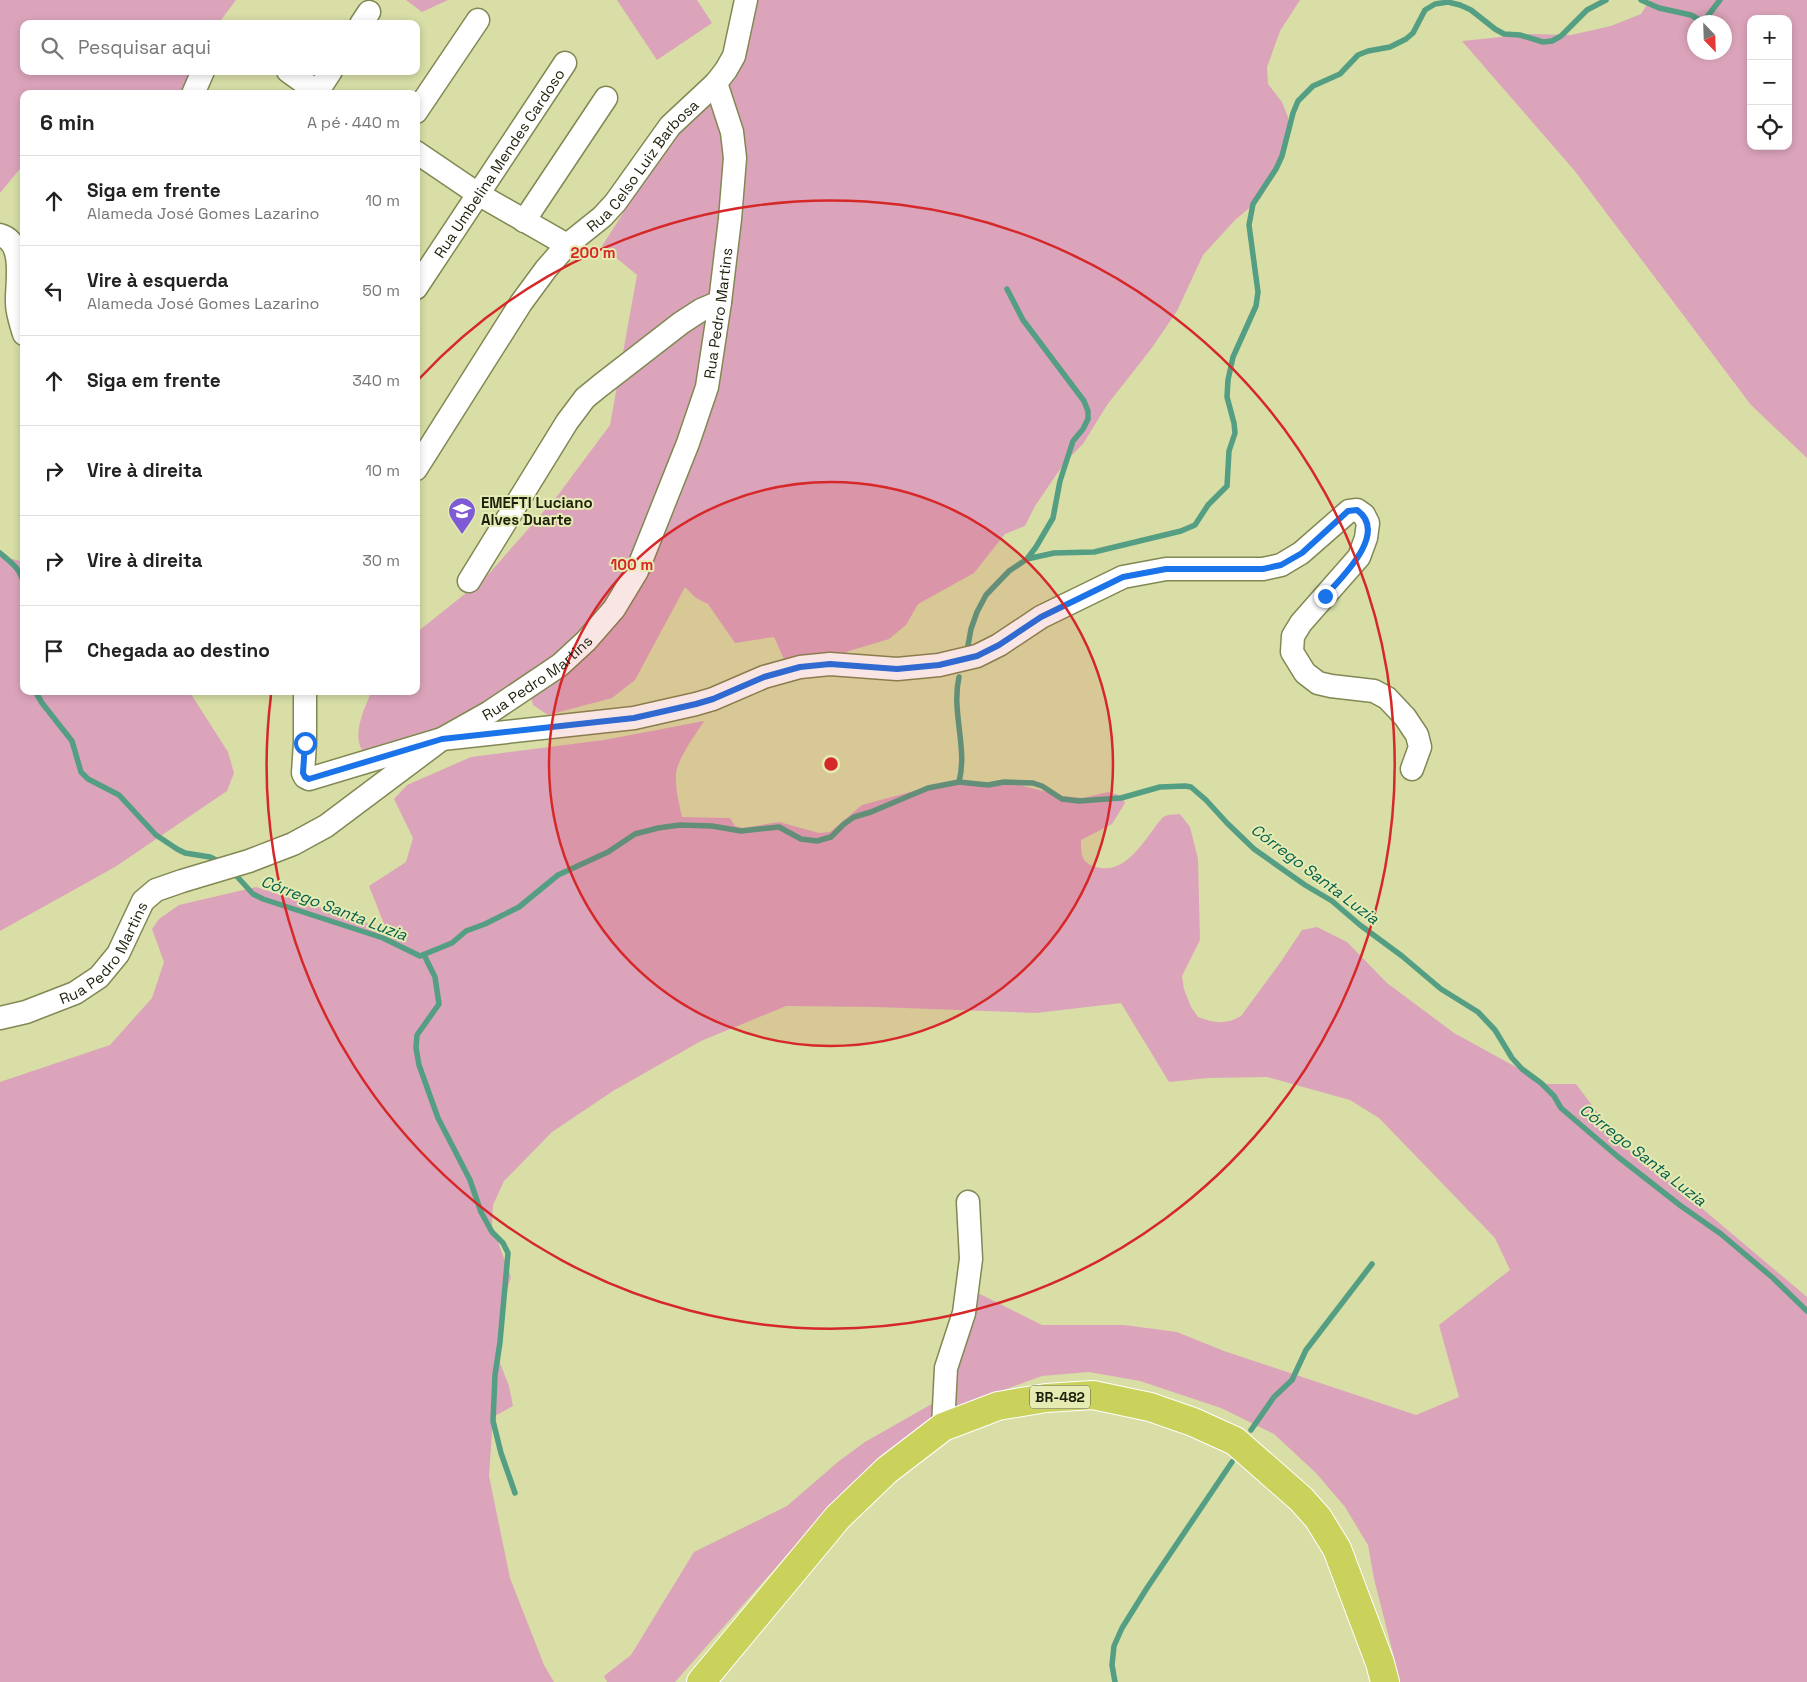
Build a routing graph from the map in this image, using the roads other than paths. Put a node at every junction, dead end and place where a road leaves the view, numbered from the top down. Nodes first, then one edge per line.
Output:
1 (746, 0) edge
2 (478, 20) dead end
3 (565, 63) dead end
4 (201, 75) edge
5 (293, 75) edge
6 (329, 75) edge
7 (716, 83) junction
8 (195, 90) edge
9 (314, 90) edge
10 (320, 90) edge
11 (606, 98) dead end
12 (420, 106) edge
13 (420, 155) edge
14 (478, 194) junction
15 (524, 221) junction
16 (1, 238) edge
17 (567, 245) junction
18 (420, 282) edge
19 (720, 302) junction
20 (20, 317) edge
21 (420, 463) edge
22 (469, 582) dead end
23 (306, 695) edge
24 (442, 739) junction
25 (1412, 769) dead end
26 (0, 1018) edge
27 (968, 1202) dead end
28 (943, 1427) junction
29 (701, 1682) edge
30 (1385, 1682) edge

1 - 7 street, Rua Celso Luiz Barbosa
2 - 12 street
3 - 14 street, Rua Umbelina Mendes Cardoso
4 - 8 street
5 - 9 street
6 - 10 street
7 - 17 street, Rua Celso Luiz Barbosa
7 - 19 street, Rua Pedro Martins
11 - 15 street
13 - 14 street
14 - 15 street
14 - 18 street, Rua Umbelina Mendes Cardoso
15 - 17 street
16 - 20 street
17 - 21 street, Rua Celso Luiz Barbosa
19 - 22 street
19 - 24 street, Rua Pedro Martins
23 - 24 street
24 - 25 street
24 - 26 street, Rua Pedro Martins
27 - 28 street
28 - 29 highway, BR-482
28 - 30 highway, BR-482

